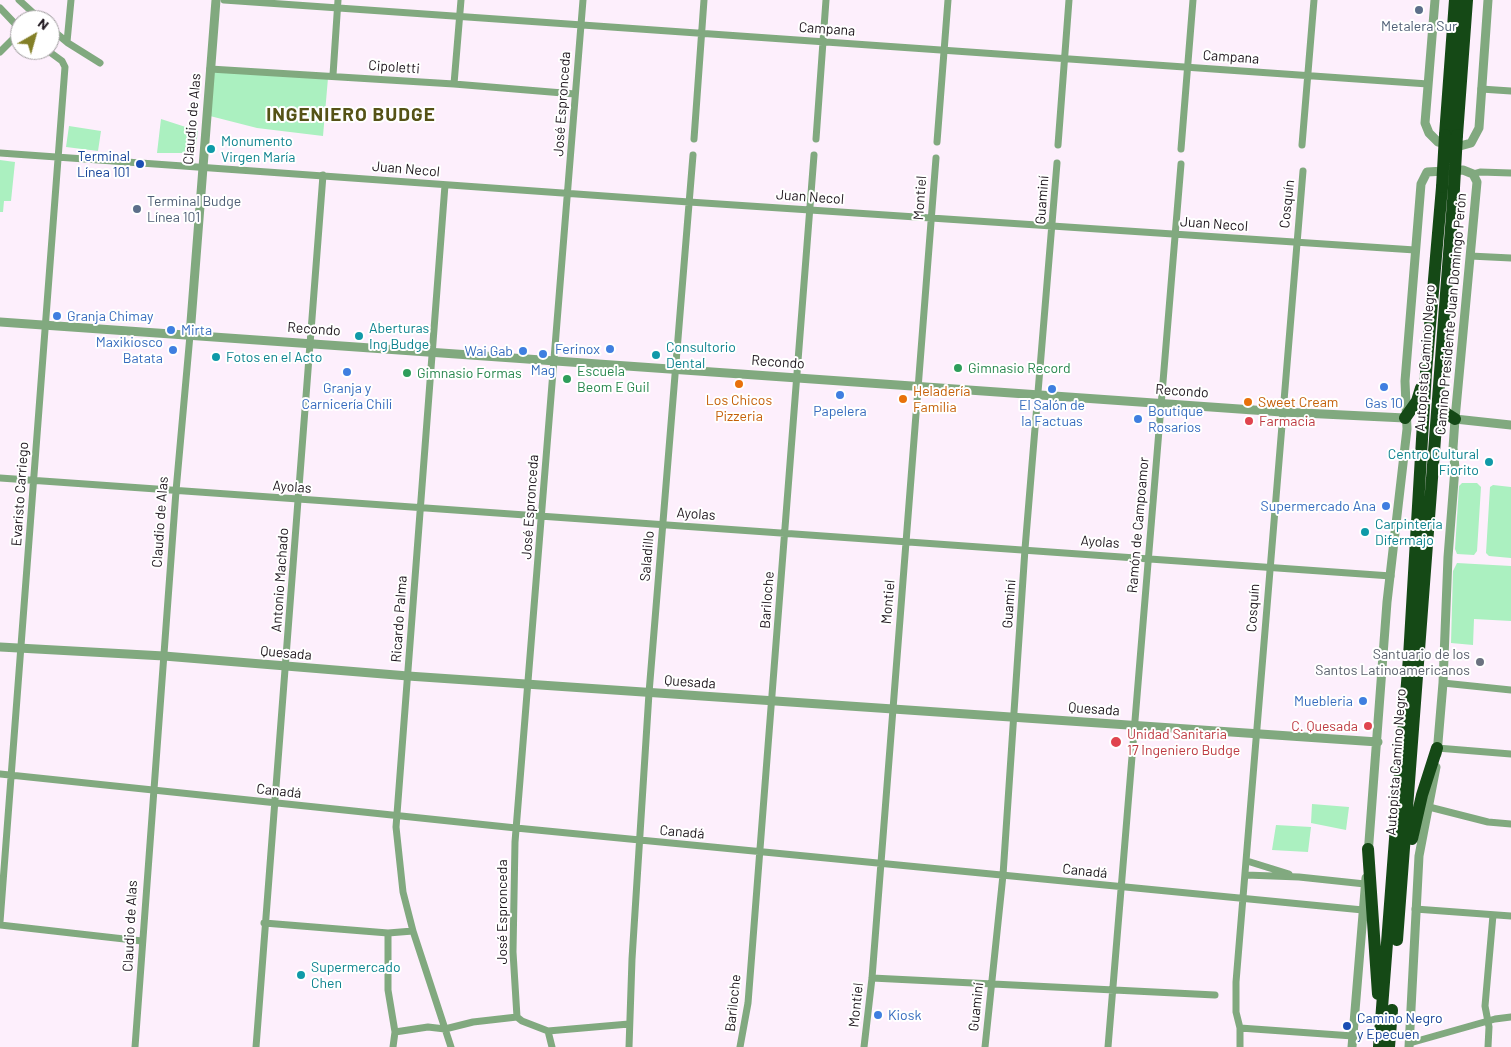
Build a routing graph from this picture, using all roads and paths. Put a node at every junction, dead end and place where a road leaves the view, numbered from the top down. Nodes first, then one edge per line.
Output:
1 (18, 0) edge
2 (71, 0) edge
3 (216, 0) edge
4 (224, 0) edge
5 (461, 0) edge
6 (583, 0) edge
7 (704, 0) edge
8 (826, 0) edge
9 (948, 0) edge
10 (1069, 0) edge
11 (1193, 0) edge
12 (1314, 0) edge
13 (1435, 0) edge
14 (1454, 0) edge
15 (1467, 0) edge
16 (1473, 0) edge
17 (1488, 0) edge
18 (338, 4) edge
19 (0, 8) edge
20 (30, 10) edge
21 (460, 16) junction
22 (10, 19) edge
23 (581, 24) junction
24 (702, 32) junction
25 (60, 36) edge
26 (10, 41) edge
27 (823, 41) junction
28 (67, 42) junction
29 (1464, 48) junction
30 (944, 49) junction
31 (0, 52) edge
32 (1064, 58) junction
33 (60, 60) edge
34 (100, 63) dead end
35 (1188, 66) junction
36 (210, 69) junction
37 (333, 75) junction
38 (1308, 75) junction
39 (454, 84) junction
40 (1428, 84) junction
41 (1482, 89) junction
42 (1511, 91) edge
43 (575, 94) junction
44 (1451, 135) junction
45 (694, 139) dead end
46 (816, 140) dead end
47 (937, 142) dead end
48 (1058, 145) dead end
49 (1302, 145) dead end
50 (1181, 148) dead end
51 (0, 153) edge
52 (693, 155) dead end
53 (814, 155) dead end
54 (58, 157) junction
55 (936, 158) dead end
56 (1057, 163) dead end
57 (1181, 164) dead end
58 (202, 166) junction
59 (1303, 171) dead end
60 (1511, 173) edge
61 (1473, 174) junction
62 (323, 175) junction
63 (445, 184) junction
64 (1448, 187) junction
65 (567, 194) junction
66 (689, 202) junction
67 (810, 209) junction
68 (932, 218) junction
69 (1053, 227) junction
70 (1176, 233) junction
71 (1296, 242) junction
72 (1415, 250) junction
73 (1470, 256) junction
74 (1511, 258) edge
75 (0, 322) edge
76 (46, 325) junction
77 (190, 335) junction
78 (311, 342) junction
79 (433, 353) junction
80 (554, 360) junction
81 (676, 369) junction
82 (1426, 372) junction
83 (798, 376) junction
84 (1438, 376) junction
85 (917, 386) junction
86 (1040, 394) junction
87 (1161, 404) junction
88 (1282, 412) junction
89 (1405, 418) junction
90 (1455, 419) junction
91 (1511, 425) edge
92 (0, 478) edge
93 (34, 480) junction
94 (176, 491) junction
95 (298, 500) junction
96 (419, 508) junction
97 (541, 516) junction
98 (662, 524) junction
99 (784, 532) junction
100 (906, 543) junction
101 (1025, 549) junction
102 (1148, 558) junction
103 (1269, 566) junction
104 (1391, 576) junction
105 (0, 647) edge
106 (21, 649) junction
107 (164, 656) junction
108 (286, 667) junction
109 (408, 676) junction
110 (1443, 683) junction
111 (529, 684) junction
112 (1511, 690) edge
113 (649, 692) junction
114 (772, 701) junction
115 (892, 709) junction
116 (1014, 716) junction
117 (1134, 726) junction
118 (1256, 733) junction
119 (1378, 742) junction
120 (1437, 748) junction
121 (1511, 754) edge
122 (0, 774) edge
123 (11, 775) junction
124 (156, 791) junction
125 (276, 803) junction
126 (1429, 808) junction
127 (396, 816) junction
128 (1511, 824) edge
129 (516, 828) junction
130 (638, 841) junction
131 (1368, 849) junction
132 (759, 851) junction
133 (1247, 860) junction
134 (880, 864) junction
135 (1003, 875) junction
136 (1246, 875) junction
137 (1299, 877) junction
138 (1365, 884) junction
139 (1123, 888) junction
140 (1, 899) edge
141 (1243, 899) junction
142 (1416, 909) junction
143 (1363, 910) junction
144 (1399, 915) junction
145 (1493, 915) junction
146 (1511, 916) edge
147 (0, 923) edge
148 (264, 923) junction
149 (413, 931) junction
150 (388, 933) junction
151 (142, 941) junction
152 (872, 978) junction
153 (991, 984) junction
154 (1112, 990) junction
155 (1215, 995) dead end
156 (517, 1017) junction
157 (1511, 1017) edge
158 (1488, 1021) junction
159 (629, 1024) junction
160 (1240, 1028) junction
161 (445, 1029) junction
162 (548, 1031) junction
163 (394, 1032) junction
164 (1353, 1036) junction
165 (1409, 1045) edge
166 (136, 1047) edge
167 (256, 1047) edge
168 (393, 1047) edge
169 (451, 1047) edge
170 (552, 1047) edge
171 (629, 1047) edge
172 (740, 1047) edge
173 (864, 1047) edge
174 (985, 1047) edge
175 (1108, 1047) edge
176 (1240, 1047) edge
177 (1352, 1047) edge
178 (1376, 1047) edge
179 (1379, 1047) edge
180 (1389, 1047) edge
181 (1488, 1047) edge

1 - 20 street
2 - 28 street
3 - 36 street, Claudio de Alas
4 - 18 street, Campana
5 - 21 street
6 - 23 street, José Espronceda
7 - 24 street
8 - 27 street
9 - 30 street
10 - 32 street
11 - 35 street
12 - 38 street
13 - 40 street
14 - 44 highway, Autopista Camino Negro
15 - 29 highway, Autopista Camino Negro
16 - 29 highway
17 - 41 street
18 - 21 street, Campana
18 - 37 street
19 - 22 street
21 - 23 street, Campana
21 - 39 street
23 - 24 street, Campana
23 - 43 street, José Espronceda
24 - 27 street, Campana
24 - 45 street
25 - 28 street
26 - 31 street
27 - 30 street, Campana
27 - 46 street
28 - 34 street
29 - 44 highway, Autopista Camino Negro
30 - 32 street, Campana
30 - 47 street
32 - 35 street, Campana
32 - 48 street
33 - 54 street, Evaristo Carriego
35 - 38 street, Campana
35 - 50 street
36 - 37 street, Cipoletti
36 - 58 street, Claudio de Alas
37 - 39 street, Cipoletti
38 - 40 street, Campana
38 - 49 street
39 - 43 street, Cipoletti
40 - 41 street
41 - 42 street
43 - 65 street, José Espronceda
44 - 64 highway, Autopista Camino Negro, bridge
51 - 54 street, Juan Necol
52 - 66 street, Saladillo
53 - 67 street, Bariloche
54 - 58 street, Juan Necol
54 - 76 street, Evaristo Carriego
55 - 68 street, Montiel
56 - 69 street, Guaminí
57 - 70 street, Ramón de Campoamor
58 - 62 street, Juan Necol
58 - 77 street, Claudio de Alas
59 - 71 street, Cosquín
60 - 61 street
61 - 72 street, Camino Presidente Juan Domingo Perón
61 - 73 street, Camino Presidente Juan Domingo Perón
62 - 63 street, Juan Necol
62 - 78 street, Antonio Machado
63 - 65 street, Juan Necol
63 - 79 street, Ricardo Palma
64 - 82 highway, Autopista Camino Negro
64 - 84 highway, Autopista Camino Negro
65 - 66 street, Juan Necol
65 - 80 street, José Espronceda
66 - 67 street, Juan Necol
66 - 81 street, Saladillo
67 - 68 street, Juan Necol
67 - 83 street, Bariloche
68 - 69 street, Juan Necol
68 - 85 street, Montiel
69 - 70 street, Juan Necol
69 - 86 street, Guaminí
70 - 71 street, Juan Necol
70 - 87 street, Ramón de Campoamor
71 - 72 street, Juan Necol
71 - 88 street, Cosquín
72 - 89 street, Camino Presidente Juan Domingo Perón
73 - 74 street
73 - 90 street, Camino Presidente Juan Domingo Perón
75 - 76 street, Recondo
76 - 77 street, Recondo
76 - 93 street, Evaristo Carriego
77 - 78 street, Recondo
77 - 94 street, Claudio de Alas
78 - 79 street, Recondo
78 - 95 street, Antonio Machado
79 - 80 street, Recondo
79 - 96 street, Ricardo Palma
80 - 81 street, Recondo
80 - 97 street, José Espronceda
81 - 83 street, Recondo
81 - 98 street, Saladillo
82 - 89 highway
82 - 179 highway, Autopista Camino Negro
83 - 85 street, Recondo
83 - 99 street, Bariloche
84 - 90 highway
84 - 144 highway, Autopista Camino Negro
85 - 86 street, Recondo
85 - 100 street, Montiel
86 - 87 street, Recondo
86 - 101 street, Guaminí
87 - 88 street, Recondo
87 - 102 street, Ramón de Campoamor
88 - 89 street, Recondo
88 - 103 street, Cosquín
89 - 104 street, Camino Presidente Juan Domingo Perón
90 - 91 street
90 - 110 street, Camino Presidente Juan Domingo Perón
92 - 93 street, Ayolas
93 - 94 street, Ayolas
93 - 106 street, Evaristo Carriego
94 - 95 street, Ayolas
94 - 107 street, Claudio de Alas
95 - 96 street, Ayolas
95 - 108 street, Antonio Machado
96 - 97 street, Ayolas
96 - 109 street, Ricardo Palma
97 - 98 street, Ayolas
97 - 111 street, José Espronceda
98 - 99 street, Ayolas
98 - 113 street, Saladillo
99 - 100 street, Ayolas
99 - 114 street, Bariloche
100 - 101 street, Ayolas
100 - 115 street, Montiel
101 - 102 street, Ayolas
101 - 116 street, Guaminí
102 - 103 street, Ayolas
102 - 117 street, Ramón de Campoamor
103 - 104 street, Ayolas
103 - 118 street, Cosquín
104 - 119 street, Camino Presidente Juan Domingo Perón
105 - 106 street, Quesada
106 - 107 street, Quesada
106 - 123 street, Evaristo Carriego
107 - 108 street, Quesada
107 - 124 street, Claudio de Alas
108 - 109 street, Quesada
108 - 125 street, Antonio Machado
109 - 111 street, Quesada
109 - 127 street, Ricardo Palma
110 - 112 street
110 - 120 street, Camino Presidente Juan Domingo Perón
111 - 113 street, Quesada
111 - 129 street, José Espronceda
113 - 114 street, Quesada
113 - 130 street, Saladillo
114 - 115 street, Quesada
114 - 132 street, Bariloche
115 - 116 street, Quesada
115 - 134 street, Montiel
116 - 117 street, Quesada
116 - 135 street, Guaminí
117 - 118 street, Quesada
117 - 139 street, Ramón de Campoamor
118 - 119 street, Quesada
118 - 133 street, Cosquín
119 - 131 street, Camino Presidente Juan Domingo Perón
120 - 121 street
120 - 126 street, Camino Presidente Juan Domingo Perón
120 - 144 highway
122 - 123 street, Canadá
123 - 124 street, Canadá
123 - 140 street, Evaristo Carriego
124 - 125 street, Canadá
124 - 151 street, Claudio de Alas
125 - 127 street, Canadá
125 - 148 street, Antonio Machado
126 - 128 street
126 - 142 street, Camino Presidente Juan Domingo Perón
127 - 129 street, Canadá
127 - 149 street, Ricardo Palma
129 - 130 street, Canadá
129 - 156 street, José Espronceda
130 - 132 street, Canadá
130 - 159 street, Saladillo
131 - 138 street, Camino Presidente Juan Domingo Perón
131 - 178 highway
132 - 134 street, Canadá
132 - 172 street, Bariloche
133 - 136 street, Cosquín
133 - 137 street
134 - 135 street, Canadá
134 - 152 street, Montiel
135 - 139 street, Canadá
135 - 153 street, Guaminí
136 - 137 street
136 - 141 street, Cosquín
137 - 138 street
138 - 143 street, Camino Presidente Juan Domingo Perón
139 - 141 street, Canadá
139 - 154 street, Ramón de Campoamor
140 - 147 street, Evaristo Carriego
141 - 143 street, Canadá
141 - 160 street, Cosquín
142 - 145 street
142 - 165 street, Camino Presidente Juan Domingo Perón
143 - 164 street, Camino Presidente Juan Domingo Perón
144 - 180 highway, Autopista Camino Negro
145 - 146 street
145 - 158 street
147 - 151 street
148 - 150 street
148 - 167 street, Antonio Machado
149 - 150 street
149 - 161 street, Ricardo Palma
150 - 163 street
151 - 166 street, Claudio de Alas
152 - 153 street
152 - 173 street, Montiel
153 - 154 street
153 - 174 street, Guaminí
154 - 155 street
154 - 175 street, Ramón de Campoamor
156 - 161 street
156 - 162 street
157 - 158 street
158 - 165 street
158 - 181 street
159 - 162 street
159 - 171 street, Saladillo
160 - 164 street
160 - 176 street, Cosquín
161 - 163 street
161 - 169 street, Ricardo Palma
162 - 170 street
163 - 168 street
164 - 177 street, Camino Presidente Juan Domingo Perón

